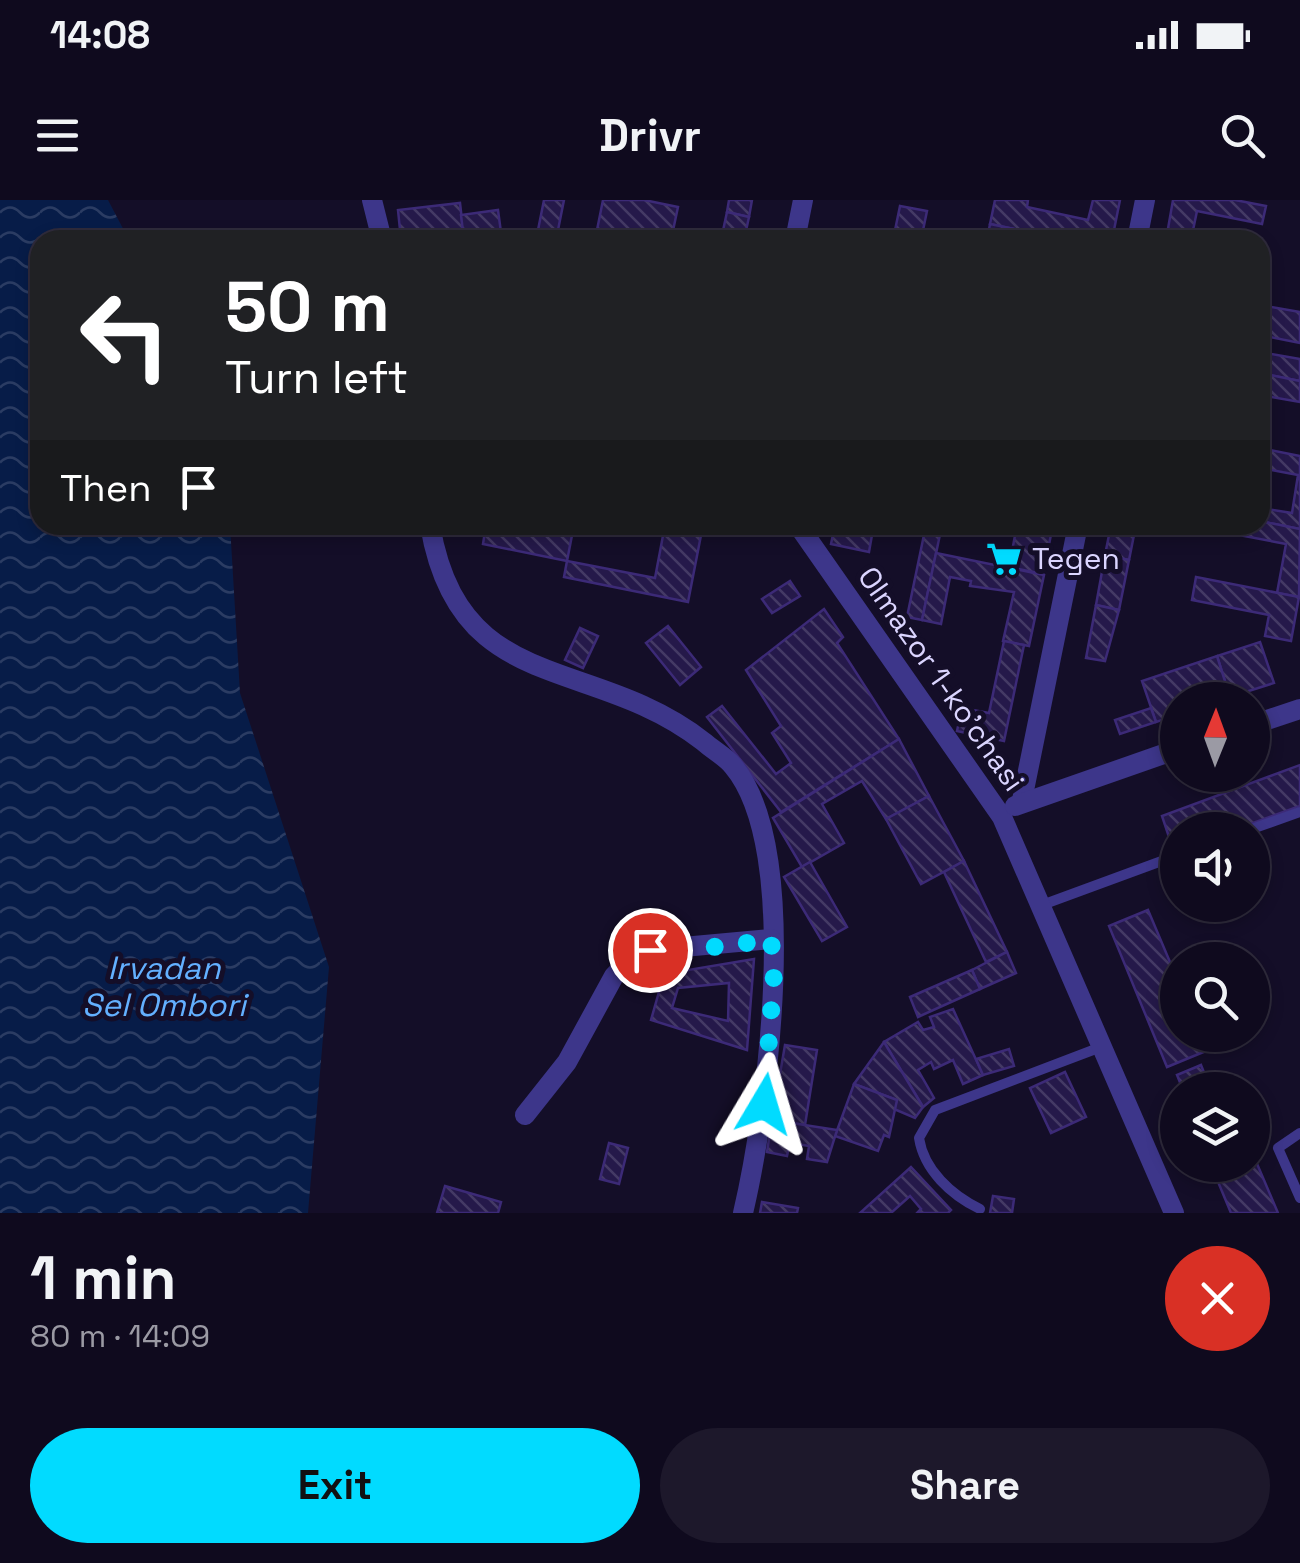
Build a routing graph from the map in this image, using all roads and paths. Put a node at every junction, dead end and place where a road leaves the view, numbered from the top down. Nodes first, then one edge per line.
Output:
1 (372, 200) edge
2 (803, 200) edge
3 (1145, 200) edge
4 (380, 230) edge
5 (798, 230) edge
6 (1138, 230) edge
7 (431, 535) edge
8 (805, 535) edge
9 (1076, 535) edge
10 (1300, 710) edge
11 (1270, 719) edge
12 (1160, 755) edge
13 (1022, 800) junction
14 (1300, 812) edge
15 (1002, 817) junction
16 (1270, 822) edge
17 (1160, 862) edge
18 (1042, 905) junction
19 (771, 938) junction
20 (1101, 1047) junction
21 (525, 1115) dead end
22 (1300, 1134) edge
23 (1300, 1198) edge
24 (980, 1209) dead end
25 (743, 1213) edge
26 (1174, 1213) edge

1 - 4 street
2 - 5 street
3 - 6 street
7 - 19 street
8 - 15 street, Olmazor 1-ko'chasi
9 - 13 street
10 - 11 street
12 - 13 street
13 - 15 street
14 - 16 lane
15 - 18 street, Olmazor 1-ko'chasi
17 - 18 lane
18 - 20 street, Olmazor 1-ko'chasi
19 - 21 street
19 - 25 street
20 - 24 lane
20 - 26 street, Olmazor 1-ko'chasi
22 - 23 lane

